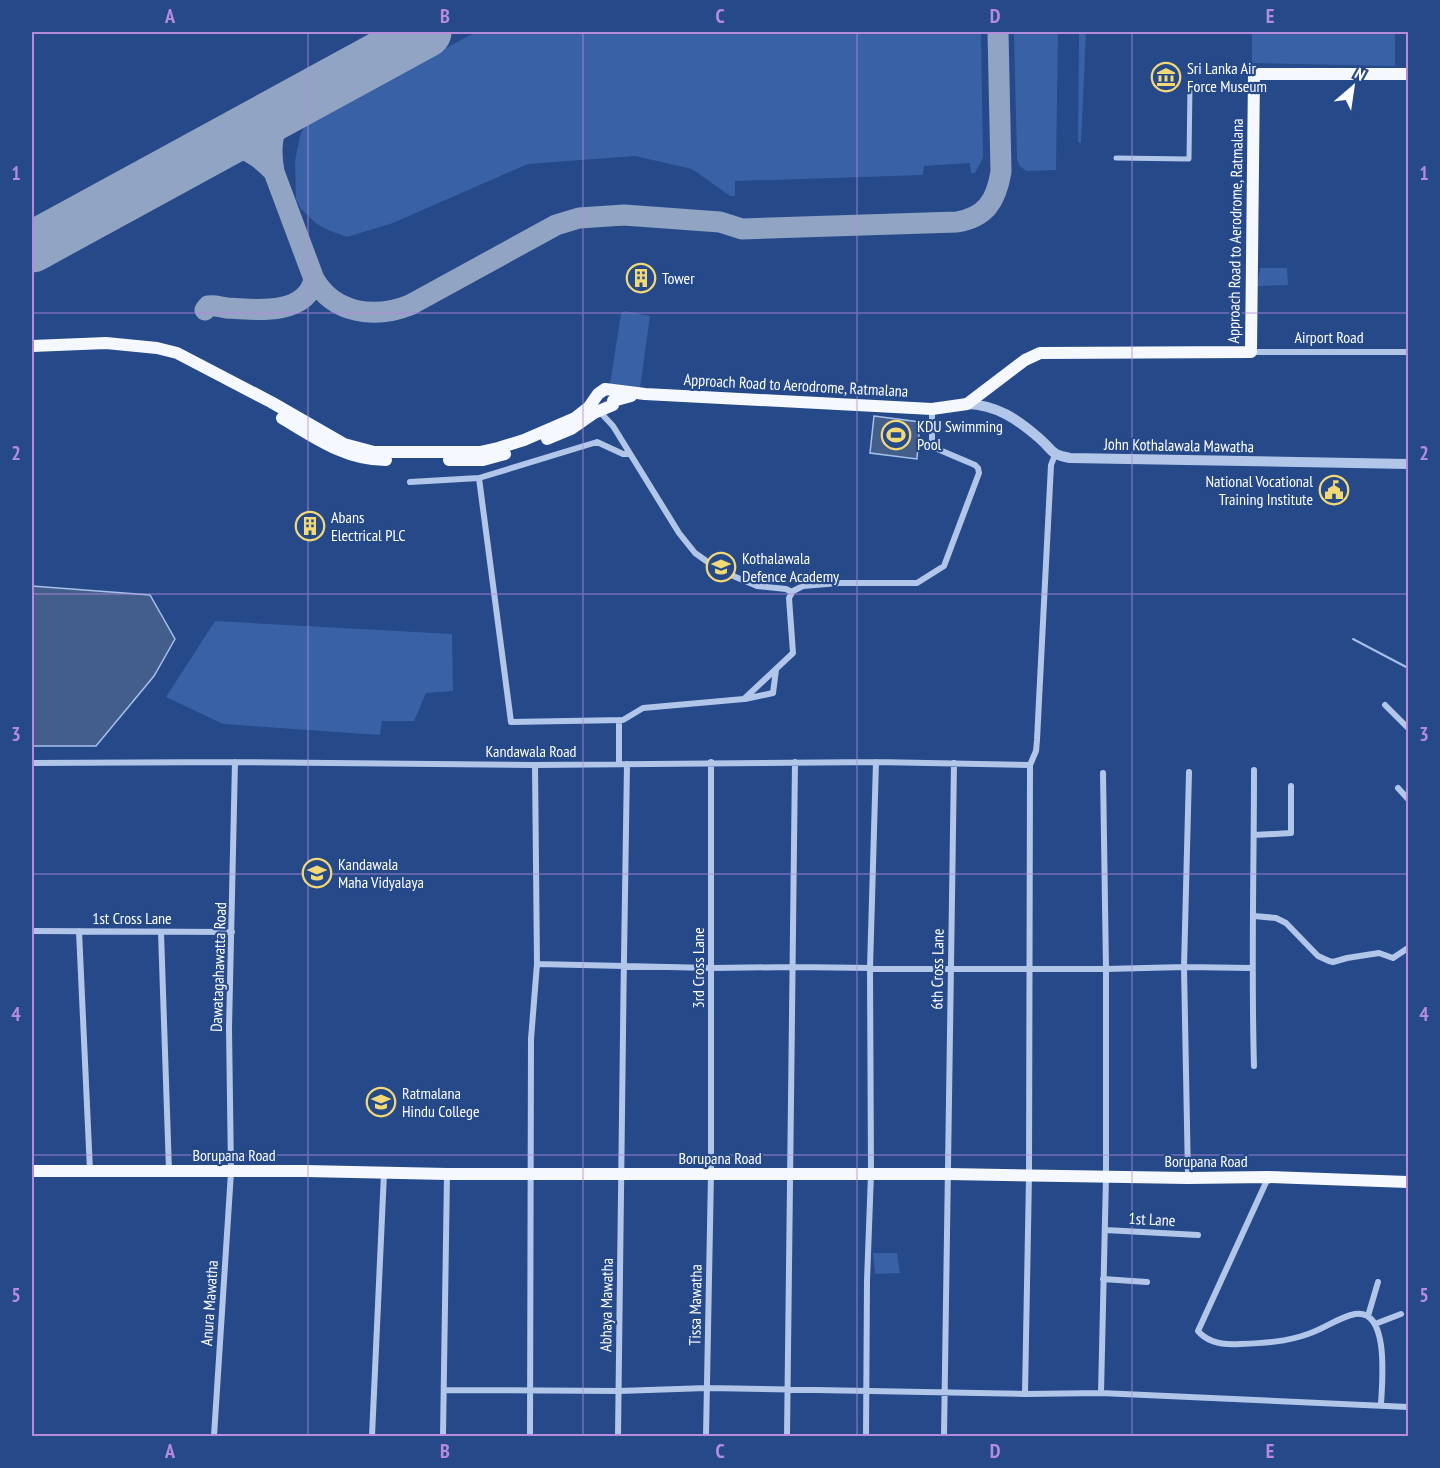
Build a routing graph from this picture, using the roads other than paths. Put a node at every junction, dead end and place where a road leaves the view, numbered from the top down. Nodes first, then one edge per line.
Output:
1 (1408, 74) edge
2 (1190, 85) dead end
3 (1116, 158) dead end
4 (32, 346) edge
5 (1251, 352) junction
6 (1408, 352) edge
7 (612, 399) junction
8 (967, 404) junction
9 (932, 409) junction
10 (594, 411) junction
11 (613, 426) junction
12 (630, 454) junction
13 (1055, 455) junction
14 (1408, 464) edge
15 (479, 478) junction
16 (410, 482) dead end
17 (792, 592) junction
18 (776, 669) junction
19 (744, 699) junction
20 (1385, 705) dead end
21 (619, 720) junction
22 (1408, 728) edge
23 (235, 762) junction
24 (711, 762) junction
25 (795, 762) junction
26 (876, 762) junction
27 (32, 763) edge
28 (954, 763) junction
29 (623, 764) junction
30 (535, 765) junction
31 (1030, 765) junction
32 (1254, 770) dead end
33 (1189, 772) dead end
34 (1103, 773) dead end
35 (1291, 786) dead end
36 (1398, 788) dead end
37 (1408, 799) edge
38 (1254, 835) junction
39 (1254, 916) junction
40 (32, 931) edge
41 (80, 931) junction
42 (161, 932) junction
43 (232, 932) junction
44 (1408, 948) edge
45 (537, 964) junction
46 (625, 965) junction
47 (794, 967) junction
48 (1184, 967) junction
49 (870, 968) junction
50 (1252, 968) junction
51 (711, 969) junction
52 (950, 969) junction
53 (1028, 969) junction
54 (1106, 969) junction
55 (1254, 1066) dead end
56 (32, 1171) edge
57 (90, 1172) junction
58 (169, 1172) junction
59 (231, 1172) junction
60 (384, 1173) junction
61 (447, 1174) junction
62 (531, 1174) junction
63 (622, 1174) junction
64 (711, 1174) junction
65 (789, 1174) junction
66 (871, 1174) junction
67 (948, 1174) junction
68 (1029, 1176) junction
69 (1268, 1177) junction
70 (1106, 1178) junction
71 (1188, 1178) junction
72 (1408, 1182) edge
73 (1105, 1230) junction
74 (1198, 1235) dead end
75 (1103, 1279) junction
76 (1147, 1282) dead end
77 (1378, 1282) dead end
78 (1401, 1314) dead end
79 (1368, 1316) junction
80 (1375, 1324) junction
81 (707, 1388) junction
82 (787, 1389) junction
83 (445, 1390) junction
84 (531, 1390) junction
85 (619, 1391) junction
86 (866, 1391) junction
87 (945, 1392) junction
88 (1101, 1393) junction
89 (1025, 1394) junction
90 (1381, 1404) junction
91 (1408, 1407) edge
92 (214, 1437) edge
93 (372, 1437) edge
94 (444, 1437) edge
95 (530, 1437) edge
96 (618, 1437) edge
97 (706, 1437) edge
98 (787, 1437) edge
99 (866, 1437) edge
100 (944, 1437) edge

1 - 5 main road, Approach Road to Aerodrome, Ratmalana
2 - 3 street
4 - 10 main road
5 - 6 street, Airport Road
5 - 8 main road, Approach Road to Aerodrome, Ratmalana
7 - 9 main road, Approach Road to Aerodrome, Ratmalana
7 - 10 main road
7 - 10 main road
7 - 11 street
8 - 9 main road, Approach Road to Aerodrome, Ratmalana
8 - 13 street
9 - 17 street
10 - 11 street
11 - 12 street
12 - 15 street
12 - 17 street
13 - 14 street, John Kothalawala Mawatha
13 - 31 street
15 - 16 street
15 - 21 street
17 - 18 street
18 - 19 street
18 - 19 street
19 - 21 street
20 - 22 street
21 - 29 street, Abhaya Mawatha
23 - 27 street, Kandawala Road
23 - 30 street, Kandawala Road
23 - 43 street, Dawatagahawatta Road
24 - 25 street, Kandawala Road
24 - 29 street, Kandawala Road
24 - 51 street, 3rd Cross Lane
25 - 26 street, Kandawala Road
25 - 47 street
26 - 28 street, Kandawala Road
26 - 49 street
28 - 31 street, Kandawala Road
28 - 52 street, 6th Cross Lane
29 - 30 street, Kandawala Road
29 - 46 street, Abhaya Mawatha
30 - 45 street
31 - 53 street
32 - 38 street
33 - 48 street
34 - 54 street
35 - 38 street
36 - 37 street
38 - 39 street
39 - 44 street
39 - 50 street
40 - 41 street, 1st Cross Lane
41 - 42 street, 1st Cross Lane
41 - 57 street
42 - 43 street, 1st Cross Lane
42 - 58 street
43 - 59 street, Dawatagahawatta Road
45 - 46 street
45 - 62 street
46 - 51 street
46 - 63 street, Abhaya Mawatha
47 - 49 street
47 - 51 street
47 - 65 street
48 - 50 street
48 - 54 street
48 - 71 street
49 - 52 street
49 - 66 street
50 - 55 street
51 - 64 street, 3rd Cross Lane
52 - 53 street
52 - 67 street, 6th Cross Lane
53 - 54 street
53 - 68 street
54 - 70 street
56 - 57 main road, Borupana Road
57 - 58 main road, Borupana Road
58 - 59 main road, Borupana Road
59 - 60 main road, Borupana Road
59 - 92 street, Anura Mawatha
60 - 61 main road, Borupana Road
60 - 93 street
61 - 62 main road, Borupana Road
61 - 83 street
62 - 63 main road, Borupana Road
62 - 84 street
63 - 64 main road, Borupana Road
63 - 85 street, Abhaya Mawatha
64 - 65 main road, Borupana Road
64 - 81 street, Tissa Mawatha
65 - 66 main road, Borupana Road
65 - 82 street
66 - 67 main road, Borupana Road
66 - 86 street
67 - 68 main road, Borupana Road
67 - 87 street, 6th Cross Lane
68 - 70 main road, Borupana Road
68 - 89 street
69 - 71 main road, Borupana Road
69 - 72 main road, Borupana Road
69 - 79 street
70 - 71 main road, Borupana Road
70 - 73 street
73 - 74 street, 1st Lane
73 - 75 street
75 - 76 street
75 - 88 street
77 - 79 street
78 - 80 street
79 - 80 street
80 - 90 street
81 - 82 street
81 - 85 street
81 - 97 street, Tissa Mawatha
82 - 86 street
82 - 98 street
83 - 84 street
83 - 94 street
84 - 85 street
84 - 95 street
85 - 96 street, Abhaya Mawatha
86 - 87 street
86 - 99 street
87 - 89 street
87 - 100 street, 6th Cross Lane
88 - 89 street
88 - 90 street
90 - 91 street

